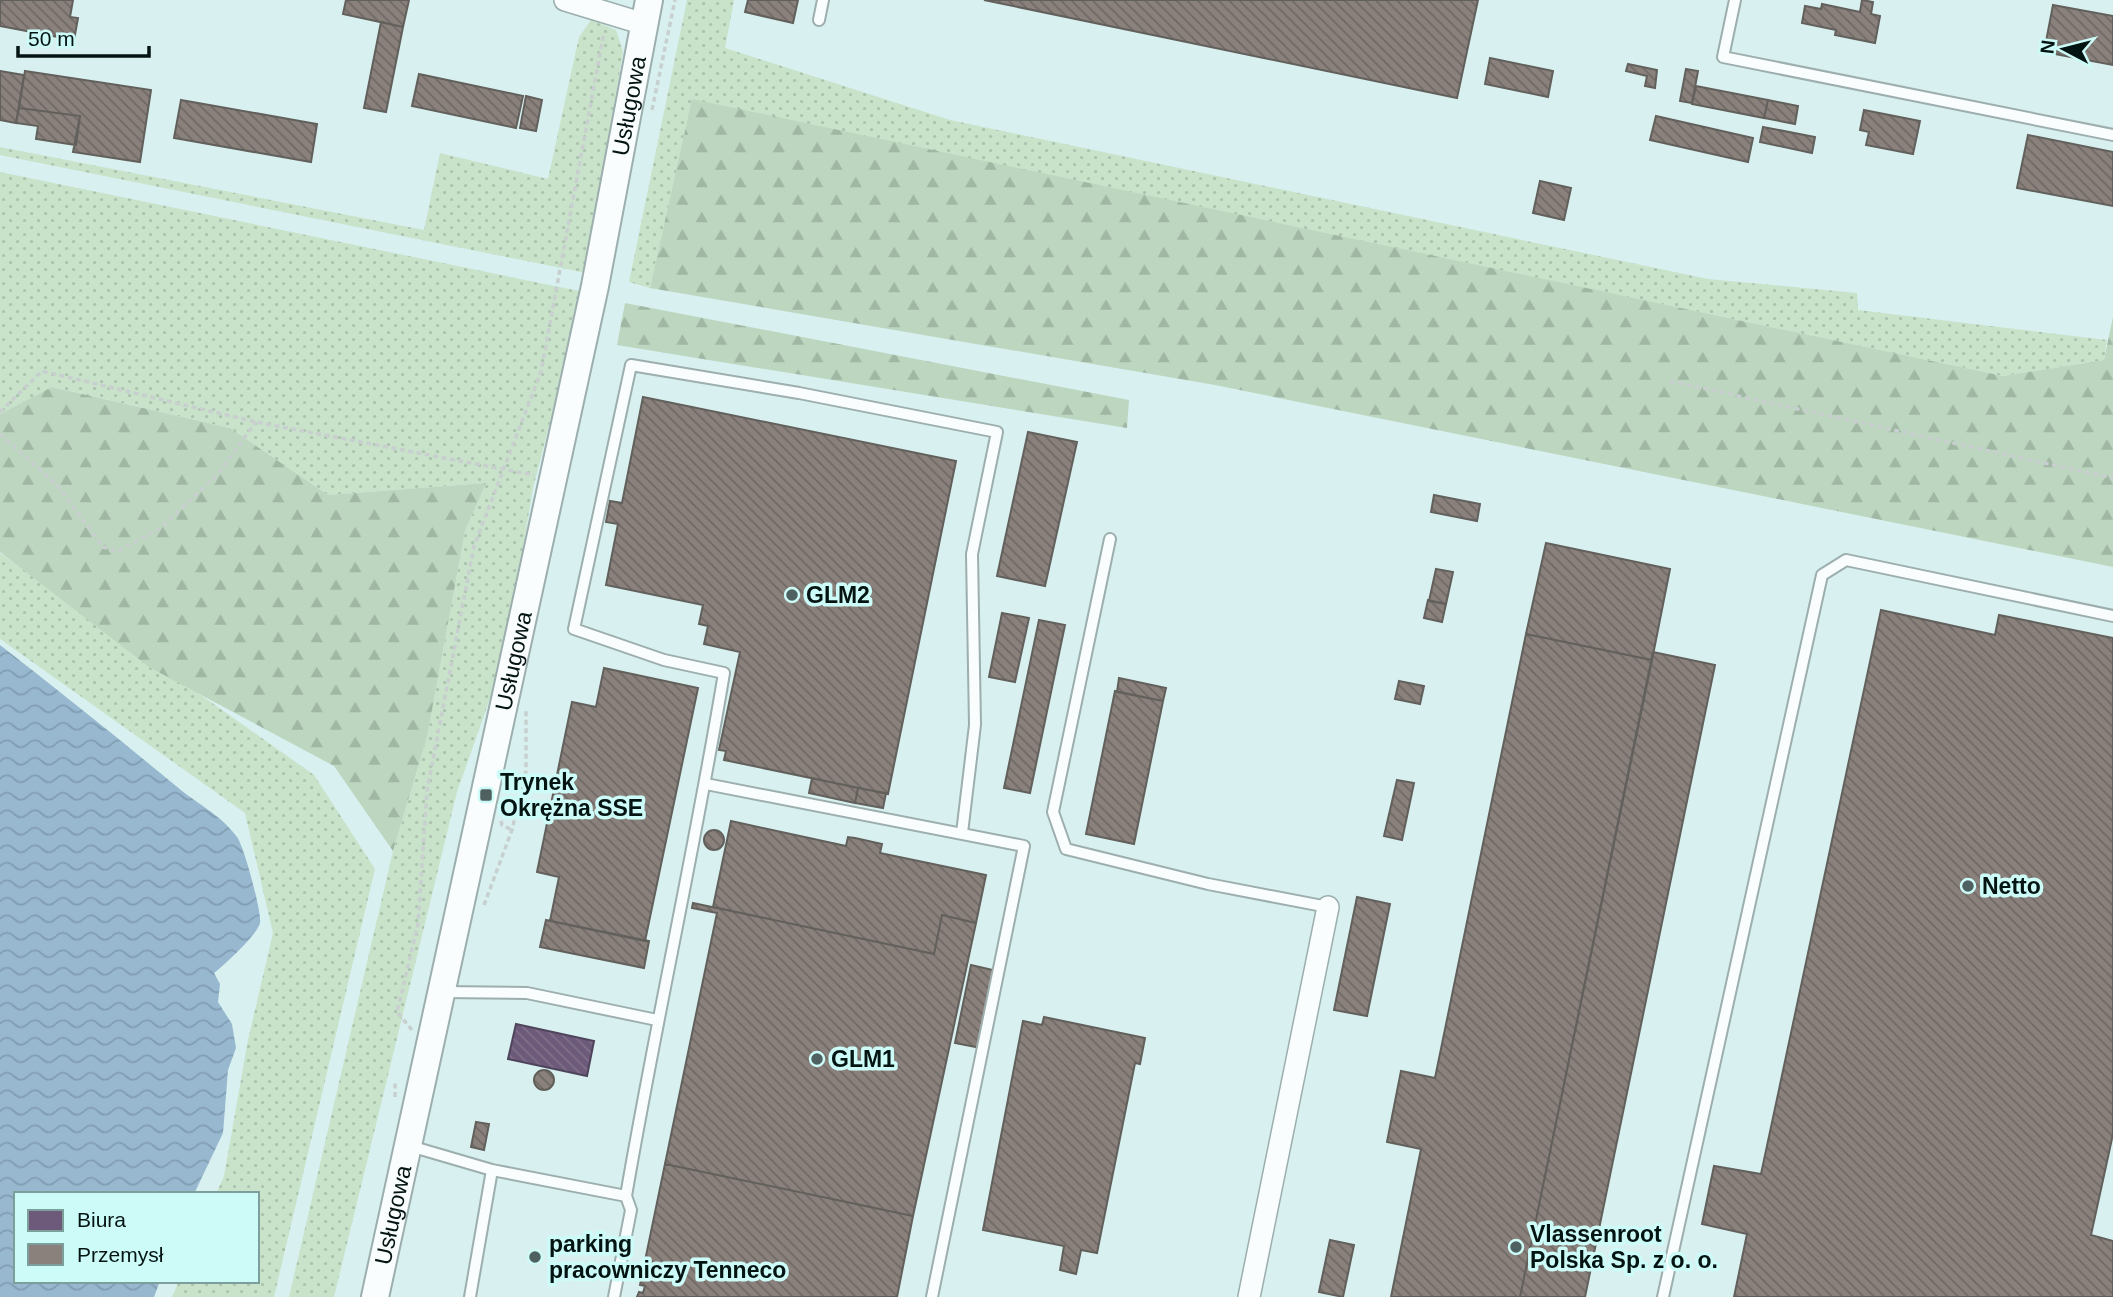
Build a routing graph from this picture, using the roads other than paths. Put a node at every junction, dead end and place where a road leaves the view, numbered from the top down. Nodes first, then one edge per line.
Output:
1 (565, 0) edge
2 (823, 0) edge
3 (1735, 0) edge
4 (647, 12) edge
5 (819, 20) dead end
6 (2113, 135) edge
7 (1111, 539) dead end
8 (2113, 616) edge
9 (706, 784) junction
10 (962, 833) junction
11 (1328, 907) joint
12 (443, 992) junction
13 (657, 1020) junction
14 (410, 1146) junction
15 (492, 1170) junction
16 (626, 1196) junction
17 (375, 1297) edge
18 (470, 1297) edge
19 (614, 1297) edge
20 (932, 1297) edge
21 (1249, 1297) edge
22 (1664, 1297) edge

1 - 4 street
2 - 5 lane
3 - 6 lane
4 - 12 street, Usługowa
7 - 11 lane
8 - 22 lane
9 - 10 lane
9 - 10 lane
9 - 13 lane
10 - 20 lane
11 - 21 street
12 - 13 lane
12 - 14 street, Usługowa
13 - 16 lane
14 - 15 lane
14 - 17 street, Usługowa
15 - 16 lane
15 - 18 lane
16 - 19 lane

